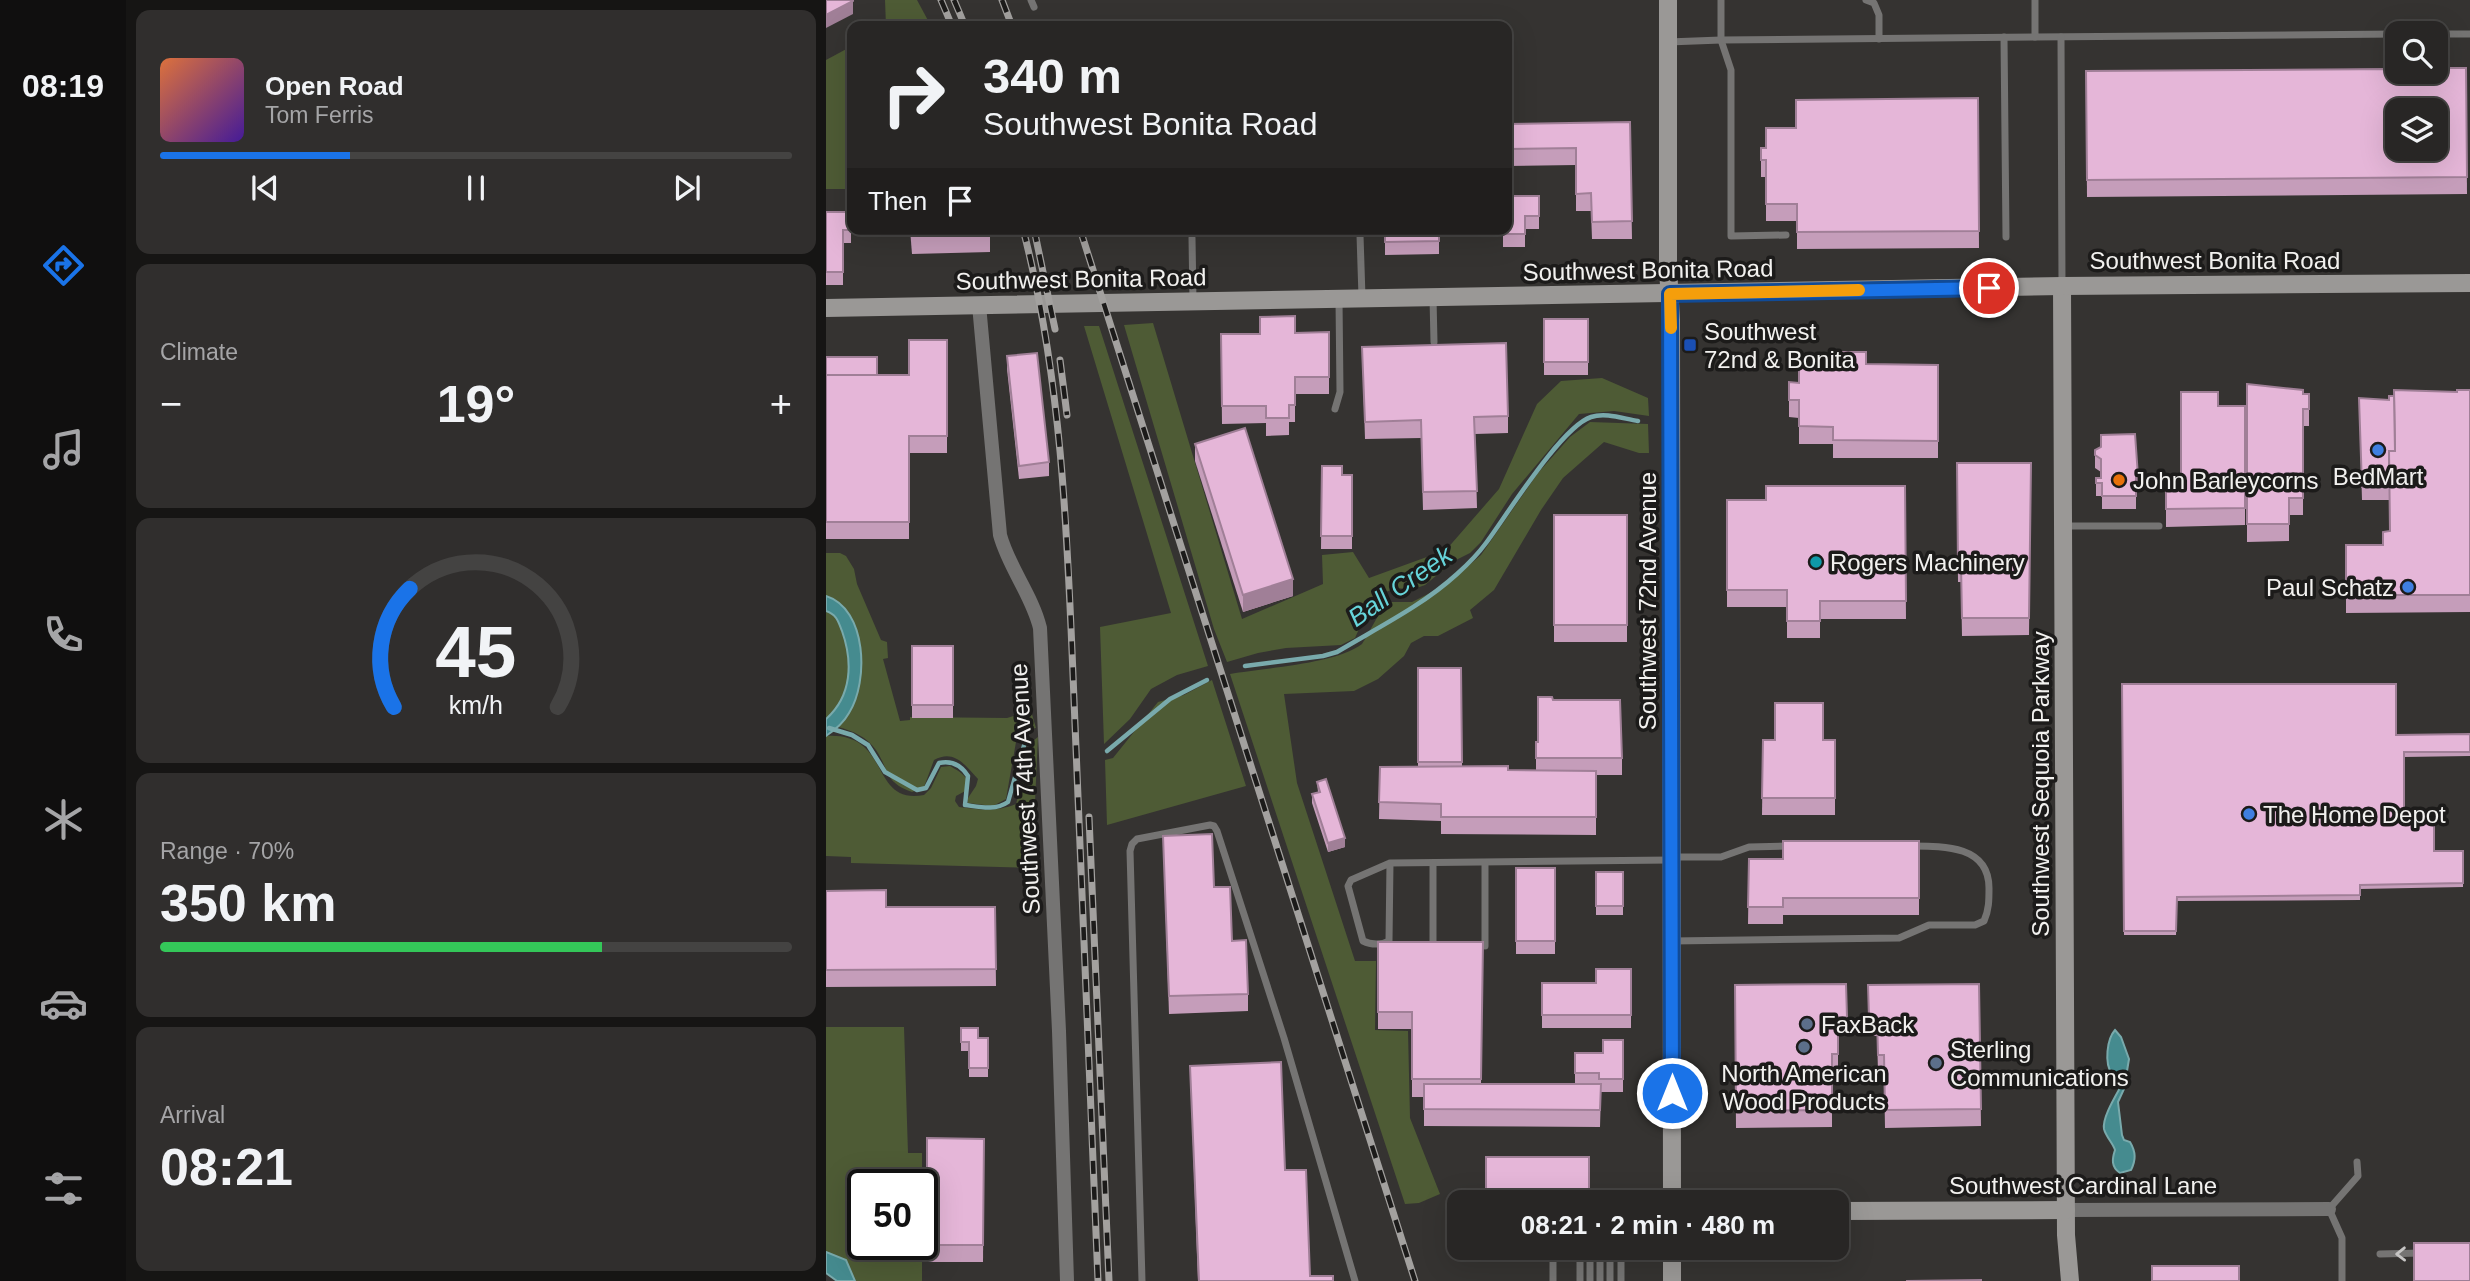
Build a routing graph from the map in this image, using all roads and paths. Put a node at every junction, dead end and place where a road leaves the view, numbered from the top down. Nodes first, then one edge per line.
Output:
1 (1668, 0) edge
2 (1721, 0) edge
3 (1866, 0) edge
4 (2035, 0) edge
5 (2385, 34) edge
6 (2448, 34) edge
7 (2470, 34) edge
8 (2004, 37) junction
9 (2035, 37) junction
10 (2061, 37) junction
11 (1880, 38) junction
12 (1721, 40) junction
13 (1668, 43) junction
14 (1360, 235) dead end
15 (1786, 235) dead end
16 (2006, 237) dead end
17 (1192, 238) dead end
18 (2470, 283) edge
19 (2062, 286) junction
20 (1670, 294) junction
21 (1433, 298) junction
22 (1339, 299) junction
23 (1362, 299) junction
24 (1193, 301) junction
25 (979, 305) junction
26 (826, 308) edge
27 (1434, 342) edge
28 (1335, 409) dead end
29 (2063, 526) junction
30 (2159, 526) dead end
31 (1794, 846) edge
32 (1905, 846) edge
33 (1672, 859) junction
34 (1390, 863) junction
35 (1433, 863) junction
36 (1485, 863) junction
37 (1672, 941) junction
38 (1433, 944) edge
39 (1485, 946) edge
40 (2357, 1162) dead end
41 (1672, 1190) edge
42 (2329, 1209) junction
43 (2067, 1210) junction
44 (1849, 1212) edge
45 (2434, 1253) edge
46 (2380, 1254) dead end
47 (1553, 1260) edge
48 (1580, 1260) edge
49 (1590, 1260) edge
50 (1600, 1260) edge
51 (1610, 1260) edge
52 (1621, 1260) edge
53 (1672, 1260) edge
54 (1067, 1281) edge
55 (1142, 1281) edge
56 (1355, 1281) edge
57 (1553, 1281) edge
58 (1580, 1281) edge
59 (1590, 1281) edge
60 (1600, 1281) edge
61 (1610, 1281) edge
62 (1621, 1281) edge
63 (1672, 1281) edge
64 (2070, 1281) edge
65 (2342, 1281) edge

1 - 13 main road, Southwest 72nd Avenue
2 - 12 lane
3 - 11 lane
4 - 9 lane
5 - 10 lane
6 - 7 lane
8 - 9 lane
8 - 11 lane
8 - 16 lane
9 - 10 lane
10 - 19 lane
11 - 12 lane
12 - 13 lane
12 - 15 lane
13 - 20 main road, Southwest 72nd Avenue
14 - 23 lane
17 - 24 lane
18 - 19 main road, Southwest Bonita Road
19 - 20 main road, Southwest Bonita Road
19 - 29 main road, Southwest Sequoia Parkway
20 - 21 main road, Southwest Bonita Road
20 - 33 main road, Southwest 72nd Avenue
21 - 23 main road, Southwest Bonita Road
21 - 27 lane
22 - 23 main road, Southwest Bonita Road
22 - 24 main road, Southwest Bonita Road
22 - 28 lane
24 - 25 main road, Southwest Bonita Road
25 - 26 main road, Southwest Bonita Road
25 - 54 street, Southwest 74th Avenue
29 - 30 lane
29 - 43 main road, Southwest Sequoia Parkway
31 - 33 lane
32 - 37 lane
33 - 36 lane
33 - 37 main road, Southwest 72nd Avenue
34 - 34 lane
34 - 35 lane
35 - 36 lane
35 - 38 lane
36 - 39 lane
37 - 41 main road, Southwest 72nd Avenue
40 - 42 lane
42 - 43 street, Southwest Cardinal Lane
42 - 65 lane
43 - 44 main road, Southwest Cardinal Lane
43 - 64 main road, Southwest Sequoia Parkway
45 -> 46 lane
47 - 57 lane
48 - 58 lane
49 - 59 lane
50 - 60 lane
51 - 61 lane
52 - 62 lane
53 - 63 main road
55 - 56 lane

